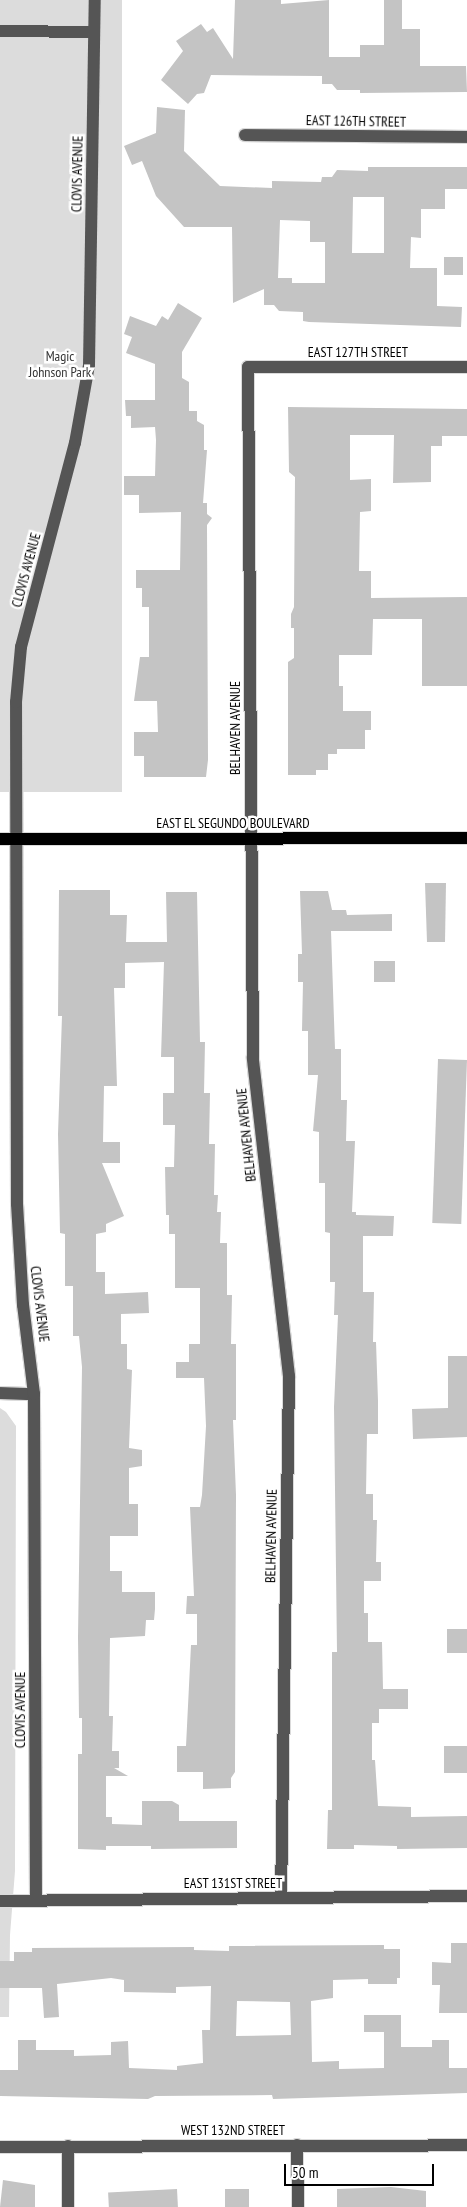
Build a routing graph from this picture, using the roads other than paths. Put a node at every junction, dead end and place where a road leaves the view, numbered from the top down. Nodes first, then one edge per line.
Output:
1 (95, 0) edge
2 (0, 31) edge
3 (94, 32) junction
4 (245, 135) dead end
5 (467, 137) edge
6 (467, 366) edge
7 (248, 367) joint
8 (250, 838) junction
9 (467, 838) edge
10 (0, 839) edge
11 (14, 839) junction
12 (0, 1393) edge
13 (34, 1394) junction
14 (467, 1896) edge
15 (281, 1898) junction
16 (36, 1900) junction
17 (0, 1901) edge
18 (297, 2145) junction
19 (467, 2145) edge
20 (68, 2146) junction
21 (0, 2147) edge
22 (68, 2207) edge
23 (298, 2207) edge

1 - 3 street, CLOVIS AVENUE
2 - 3 street
3 - 11 street, CLOVIS AVENUE
4 - 5 street, EAST 126TH STREET
6 - 7 street, EAST 127TH STREET
7 - 8 street, BELHAVEN AVENUE
8 - 9 main road, EAST EL SEGUNDO BOULEVARD
8 - 11 main road, EAST EL SEGUNDO BOULEVARD
8 - 15 street, BELHAVEN AVENUE
10 - 11 main road, EAST EL SEGUNDO BOULEVARD
11 - 13 street, CLOVIS AVENUE
12 - 13 street
13 - 16 street, CLOVIS AVENUE
14 - 15 street, EAST 131ST STREET
15 - 16 street, EAST 131ST STREET
16 - 17 street, EAST 131ST STREET
18 - 19 street, WEST 132ND STREET
18 - 20 street, WEST 132ND STREET
18 - 23 street
20 - 21 street, WEST 132ND STREET
20 - 22 street

